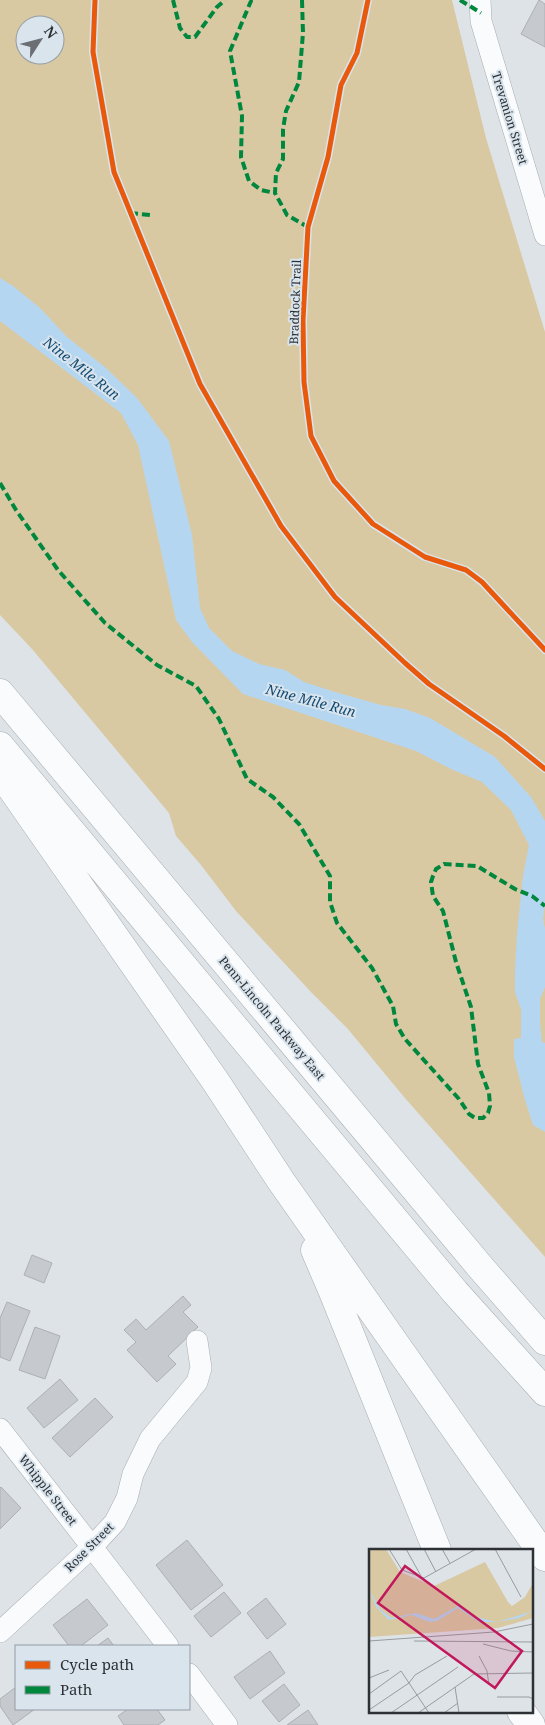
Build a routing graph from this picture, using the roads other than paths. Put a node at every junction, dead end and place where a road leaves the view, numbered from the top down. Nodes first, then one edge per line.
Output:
1 (480, 0) edge
2 (545, 235) edge
3 (0, 693) edge
4 (0, 746) edge
5 (0, 772) edge
6 (282, 1181) junction
7 (425, 1201) junction
8 (545, 1315) edge
9 (197, 1340) dead end
10 (545, 1341) edge
11 (545, 1392) edge
12 (0, 1430) edge
13 (92, 1547) junction
14 (437, 1549) edge
15 (545, 1557) edge
16 (0, 1632) edge
17 (167, 1645) edge
18 (190, 1675) edge
19 (522, 1712) edge
20 (227, 1725) edge
21 (531, 1725) edge

1 - 2 street, Trevanion Street
3 - 7 highway, Penn-Lincoln Parkway East
4 - 11 highway
5 - 6 highway
6 - 14 highway
6 - 15 highway
7 - 8 highway
7 - 10 highway, Penn-Lincoln Parkway East
9 - 13 street, Rose Street
12 - 13 street, Whipple Street
13 - 16 street, Rose Street
13 - 17 street, Whipple Street
18 - 20 street
19 - 21 highway

